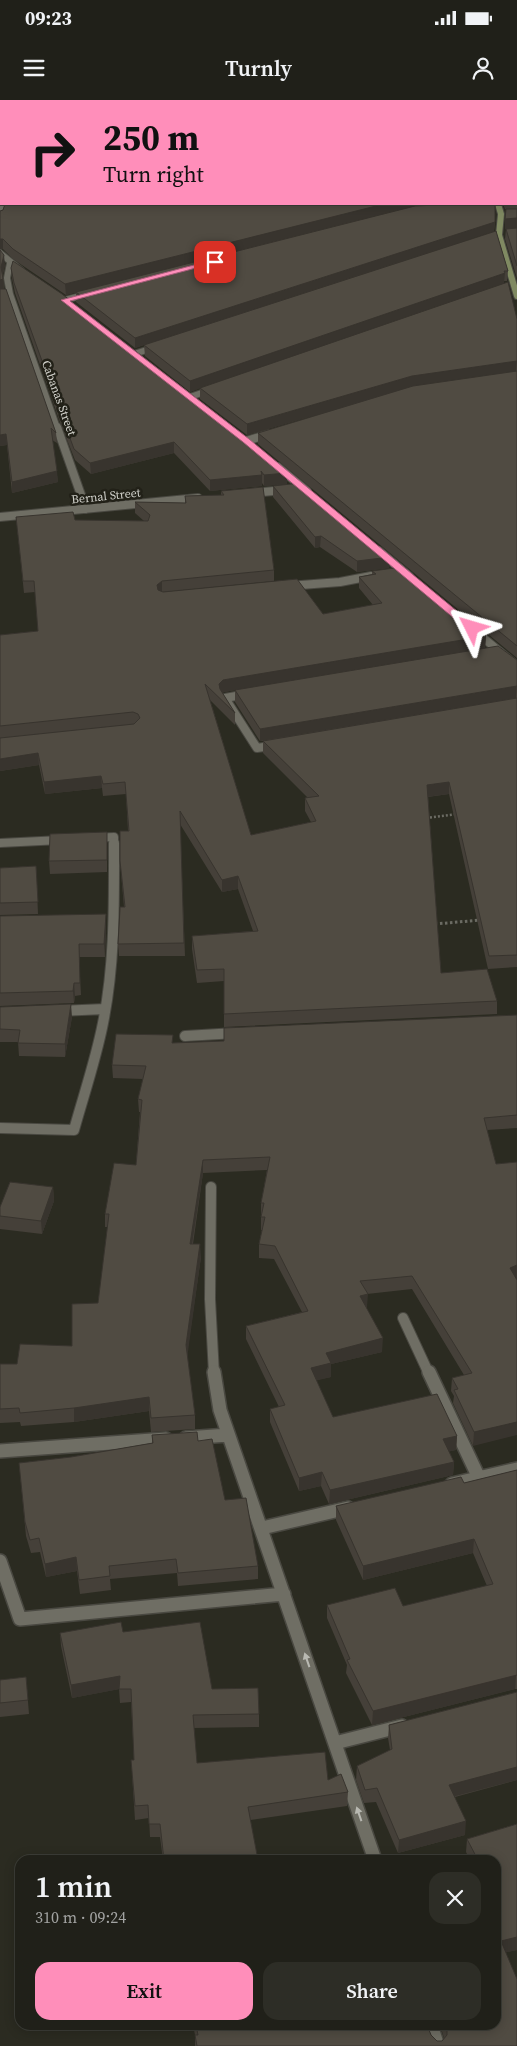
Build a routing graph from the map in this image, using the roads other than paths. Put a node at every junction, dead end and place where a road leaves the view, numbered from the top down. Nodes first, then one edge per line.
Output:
1 (4, 205) edge
2 (499, 205) edge
3 (490, 207) edge
4 (0, 217) edge
5 (0, 253) edge
6 (10, 263) junction
7 (30, 276) edge
8 (514, 284) junction
9 (504, 288) edge
10 (94, 293) edge
11 (10, 294) junction
12 (0, 295) edge
13 (58, 295) edge
14 (517, 296) edge
15 (65, 300) junction
16 (72, 306) edge
17 (163, 344) edge
18 (127, 348) edge
19 (134, 354) junction
20 (141, 359) edge
21 (217, 388) edge
22 (183, 392) edge
23 (190, 398) junction
24 (197, 403) edge
25 (275, 432) edge
26 (239, 435) edge
27 (246, 441) junction
28 (253, 446) edge
29 (275, 464) edge
30 (303, 488) junction
31 (244, 494) edge
32 (310, 494) edge
33 (204, 498) edge
34 (86, 509) junction
35 (0, 518) edge
36 (375, 548) edge
37 (404, 572) junction
38 (418, 584) edge
39 (283, 586) edge
40 (470, 626) edge
41 (517, 666) edge
42 (254, 693) edge
43 (286, 744) edge
44 (86, 838) edge
45 (67, 839) edge
46 (0, 843) edge
47 (106, 1009) junction
48 (48, 1012) edge
49 (243, 1033) edge
50 (185, 1036) dead end
51 (0, 1128) edge
52 (211, 1187) dead end
53 (403, 1318) dead end
54 (228, 1435) junction
55 (0, 1451) edge
56 (517, 1469) edge
57 (479, 1478) junction
58 (441, 1486) edge
59 (356, 1506) edge
60 (262, 1528) junction
61 (0, 1560) edge
62 (284, 1594) junction
63 (416, 1722) edge
64 (335, 1743) junction
65 (373, 1855) edge
66 (433, 2030) edge
67 (438, 2046) edge

1 - 4 street
2 - 3 street
2 - 8 main road
5 - 6 street
6 - 7 street
6 - 11 street, Cabanas Street
8 - 9 street
8 - 14 main road
10 - 15 street
11 - 12 street
11 - 34 street, Cabanas Street
13 - 15 street
15 - 16 street
17 - 19 street
18 - 19 street
19 - 20 street
21 - 23 street
22 - 23 street
23 - 24 street
25 - 27 street
26 - 27 street
27 - 28 street
29 - 30 street
30 - 31 street
30 - 32 street
33 - 34 street, Bernal Street
34 - 35 street, Bernal Street
36 - 37 street
37 - 38 street
37 - 39 street
40 - 41 street
42 - 43 street
44 - 47 street
45 - 46 street
47 - 48 street
47 - 51 street
49 - 50 street
52 - 54 street
53 - 57 street
54 - 55 street
54 - 60 street
56 - 57 street
57 - 58 street
59 - 60 street
60 - 62 street
61 - 62 street
64 -> 62 street
63 - 64 street
65 -> 64 street
66 - 67 street

